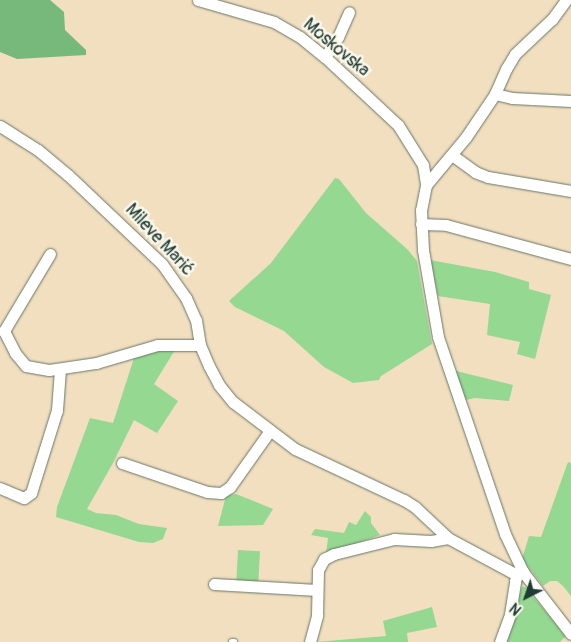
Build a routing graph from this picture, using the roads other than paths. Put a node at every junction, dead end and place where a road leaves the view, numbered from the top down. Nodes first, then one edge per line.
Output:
1 (198, 0) edge
2 (566, 0) edge
3 (349, 12) dead end
4 (325, 57) junction
5 (495, 94) junction
6 (571, 101) edge
7 (0, 126) edge
8 (452, 155) junction
9 (423, 164) junction
10 (441, 167) junction
11 (426, 185) junction
12 (571, 191) edge
13 (421, 224) junction
14 (50, 254) dead end
15 (571, 259) edge
16 (2, 329) edge
17 (200, 345) junction
18 (60, 369) junction
19 (270, 432) junction
20 (122, 464) dead end
21 (0, 488) edge
22 (448, 538) junction
23 (520, 573) junction
24 (214, 584) dead end
25 (317, 590) junction
26 (571, 634) edge
27 (310, 642) edge
28 (500, 642) edge

1 - 4 street, Moskovska
2 - 5 street
3 - 4 street
4 - 9 street, Moskovska
5 - 6 street
5 - 8 street
7 - 17 street, Mileve Marić
8 - 10 street
8 - 12 street
9 - 10 street
9 - 11 street, Moskovska
10 - 11 street
11 - 13 street, Moskovska
13 - 15 street
13 - 23 street, Moskovska
14 - 16 street
16 - 18 street
17 - 18 street
17 - 19 street, Mileve Marić
18 - 21 street
19 - 20 street
19 - 22 street, Mileve Marić
22 - 23 street, Mileve Marić
22 - 25 street
23 - 26 street
23 - 28 street
24 - 25 street
25 - 27 street

